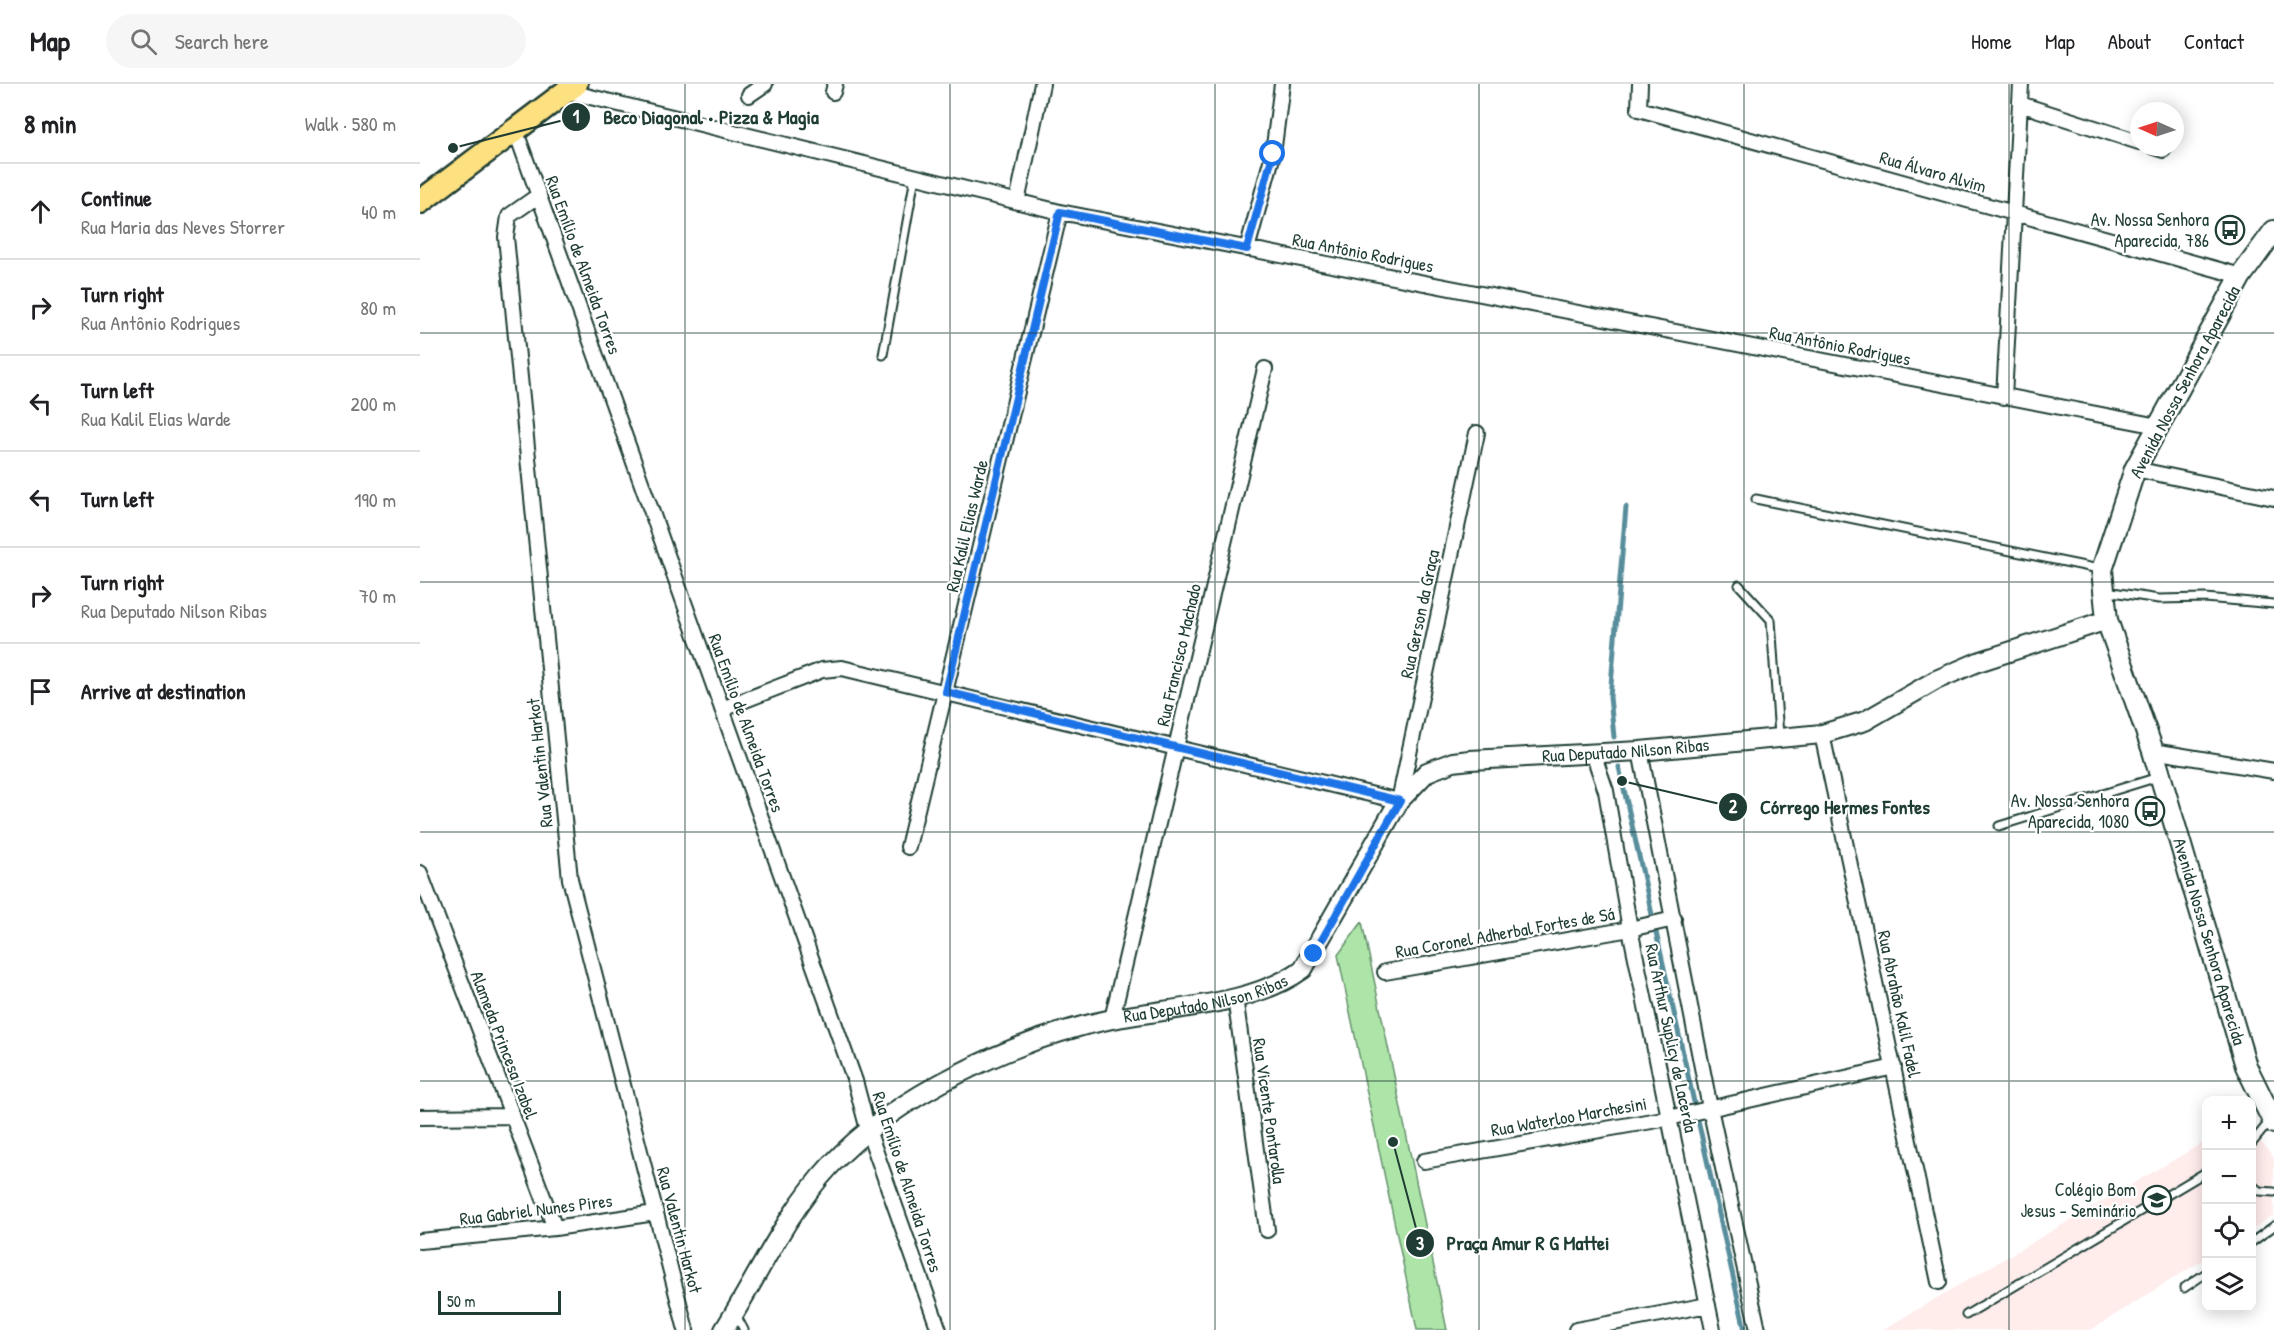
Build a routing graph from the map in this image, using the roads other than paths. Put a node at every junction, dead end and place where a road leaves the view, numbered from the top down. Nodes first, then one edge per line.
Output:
1 (765, 84) edge
2 (1042, 84) edge
3 (1282, 84) edge
4 (1640, 84) edge
5 (2021, 84) edge
6 (571, 88) edge
7 (749, 95) dead end
8 (2020, 104) junction
9 (515, 129) junction
10 (2130, 139) edge
11 (915, 177) junction
12 (539, 195) junction
13 (420, 202) edge
14 (1017, 202) junction
15 (1060, 212) junction
16 (2014, 213) junction
17 (2274, 231) edge
18 (1247, 249) junction
19 (2241, 276) junction
20 (883, 355) dead end
21 (1265, 369) dead end
22 (2004, 397) junction
23 (2158, 426) junction
24 (1477, 433) dead end
25 (2135, 469) junction
26 (2274, 498) edge
27 (1756, 499) dead end
28 (2102, 570) junction
29 (1739, 585) dead end
30 (2102, 591) junction
31 (2274, 604) edge
32 (2107, 620) junction
33 (946, 692) junction
34 (722, 709) junction
35 (1822, 734) junction
36 (1779, 738) junction
37 (1176, 748) junction
38 (1640, 751) junction
39 (2153, 751) junction
40 (1593, 753) junction
41 (2274, 771) edge
42 (2160, 776) junction
43 (1400, 801) junction
44 (1999, 826) dead end
45 (908, 847) dead end
46 (420, 875) edge
47 (1674, 919) junction
48 (1630, 929) junction
49 (1385, 972) dead end
50 (1235, 997) junction
51 (1112, 1019) junction
52 (1894, 1067) junction
53 (1710, 1108) junction
54 (512, 1116) junction
55 (420, 1117) edge
56 (1669, 1118) junction
57 (2273, 1121) edge
58 (868, 1130) junction
59 (2256, 1139) edge
60 (1424, 1161) dead end
61 (2202, 1174) edge
62 (2256, 1188) edge
63 (2274, 1193) edge
64 (655, 1213) junction
65 (2274, 1226) edge
66 (555, 1228) junction
67 (1267, 1230) dead end
68 (2256, 1239) edge
69 (420, 1241) edge
70 (2202, 1276) edge
71 (1940, 1282) dead end
72 (2184, 1288) dead end
73 (1708, 1305) junction
74 (735, 1313) junction
75 (1966, 1315) dead end
76 (687, 1330) edge
77 (724, 1330) edge
78 (744, 1330) edge
79 (939, 1330) edge
80 (1576, 1330) edge
81 (1713, 1330) edge
82 (1758, 1330) edge

1 - 7 street
2 - 14 street
3 - 18 street
4 - 16 street, Rua Álvaro Alvim
5 - 8 street
6 - 9 main road
6 - 11 street, Rua Antônio Rodrigues
8 - 10 street
8 - 16 street
9 - 12 street, Rua Emílio de Almeida Torres
9 - 13 main road
11 - 14 street, Rua Antônio Rodrigues
11 - 20 lane
12 - 34 street, Rua Emílio de Almeida Torres
12 - 64 street, Rua Valentin Harkot
14 - 15 street, Rua Antônio Rodrigues
15 - 18 street, Rua Antônio Rodrigues
15 - 33 street, Rua Kalil Elias Warde
16 - 19 street, Rua Álvaro Alvim
16 - 22 street
17 - 19 main road, Avenida Nossa Senhora Aparecida
18 - 22 street, Rua Antônio Rodrigues
19 - 23 main road, Avenida Nossa Senhora Aparecida
21 - 37 street, Rua Francisco Machado
22 - 23 street, Rua Antônio Rodrigues
23 - 25 main road, Avenida Nossa Senhora Aparecida
24 - 43 street, Rua Gerson da Graça
25 - 26 street
25 - 28 main road, Avenida Nossa Senhora Aparecida
27 - 28 lane
28 - 30 main road, Avenida Nossa Senhora Aparecida
29 - 36 lane
30 - 31 lane
30 - 32 main road, Avenida Nossa Senhora Aparecida
32 - 35 street, Rua Deputado Nilson Ribas
32 - 39 main road, Avenida Nossa Senhora Aparecida
33 - 34 street
33 - 37 street
33 - 45 street, Rua Kalil Elias Warde
34 - 58 street, Rua Emílio de Almeida Torres
35 - 36 street, Rua Deputado Nilson Ribas
35 - 52 street, Rua Abrahão Kalil Fadel
36 - 38 street, Rua Deputado Nilson Ribas
37 - 43 street
37 - 51 street, Rua Francisco Machado
38 - 40 street, Rua Deputado Nilson Ribas
38 - 47 street
39 - 41 street
39 - 42 main road, Avenida Nossa Senhora Aparecida
40 - 43 street, Rua Deputado Nilson Ribas
40 - 48 street, Rua Arthur Suplicy de Lacerda
42 - 44 lane
42 - 57 main road, Avenida Nossa Senhora Aparecida
43 - 50 street, Rua Deputado Nilson Ribas
46 - 54 street, Alameda Princesa Izabel
47 - 48 street, Rua Coronel Adherbal Fortes de Sá
47 - 53 street
48 - 49 street, Rua Coronel Adherbal Fortes de Sá
48 - 56 street, Rua Arthur Suplicy de Lacerda
50 - 51 street, Rua Deputado Nilson Ribas
50 - 67 street, Rua Vicente Pontarolla
51 - 58 street, Rua Deputado Nilson Ribas
52 - 53 street, Rua Waterloo Marchesini
52 - 71 street, Rua Abrahão Kalil Fadel
53 - 56 street, Rua Waterloo Marchesini
53 - 82 street
54 - 55 street
54 - 66 street, Alameda Princesa Izabel
56 - 60 street, Rua Waterloo Marchesini
56 - 73 street, Rua Arthur Suplicy de Lacerda
57 - 59 lane
58 - 74 street, Rua Deputado Nilson Ribas
58 - 79 street, Rua Emílio de Almeida Torres
61 - 75 lane
62 - 63 lane
64 - 66 street, Rua Gabriel Nunes Pires
64 - 76 street, Rua Valentin Harkot
65 - 68 lane
66 - 69 street, Rua Gabriel Nunes Pires
70 - 72 lane
73 - 80 street
73 - 81 street, Rua Arthur Suplicy de Lacerda
74 - 77 street, Rua Deputado Nilson Ribas
74 - 78 lane

